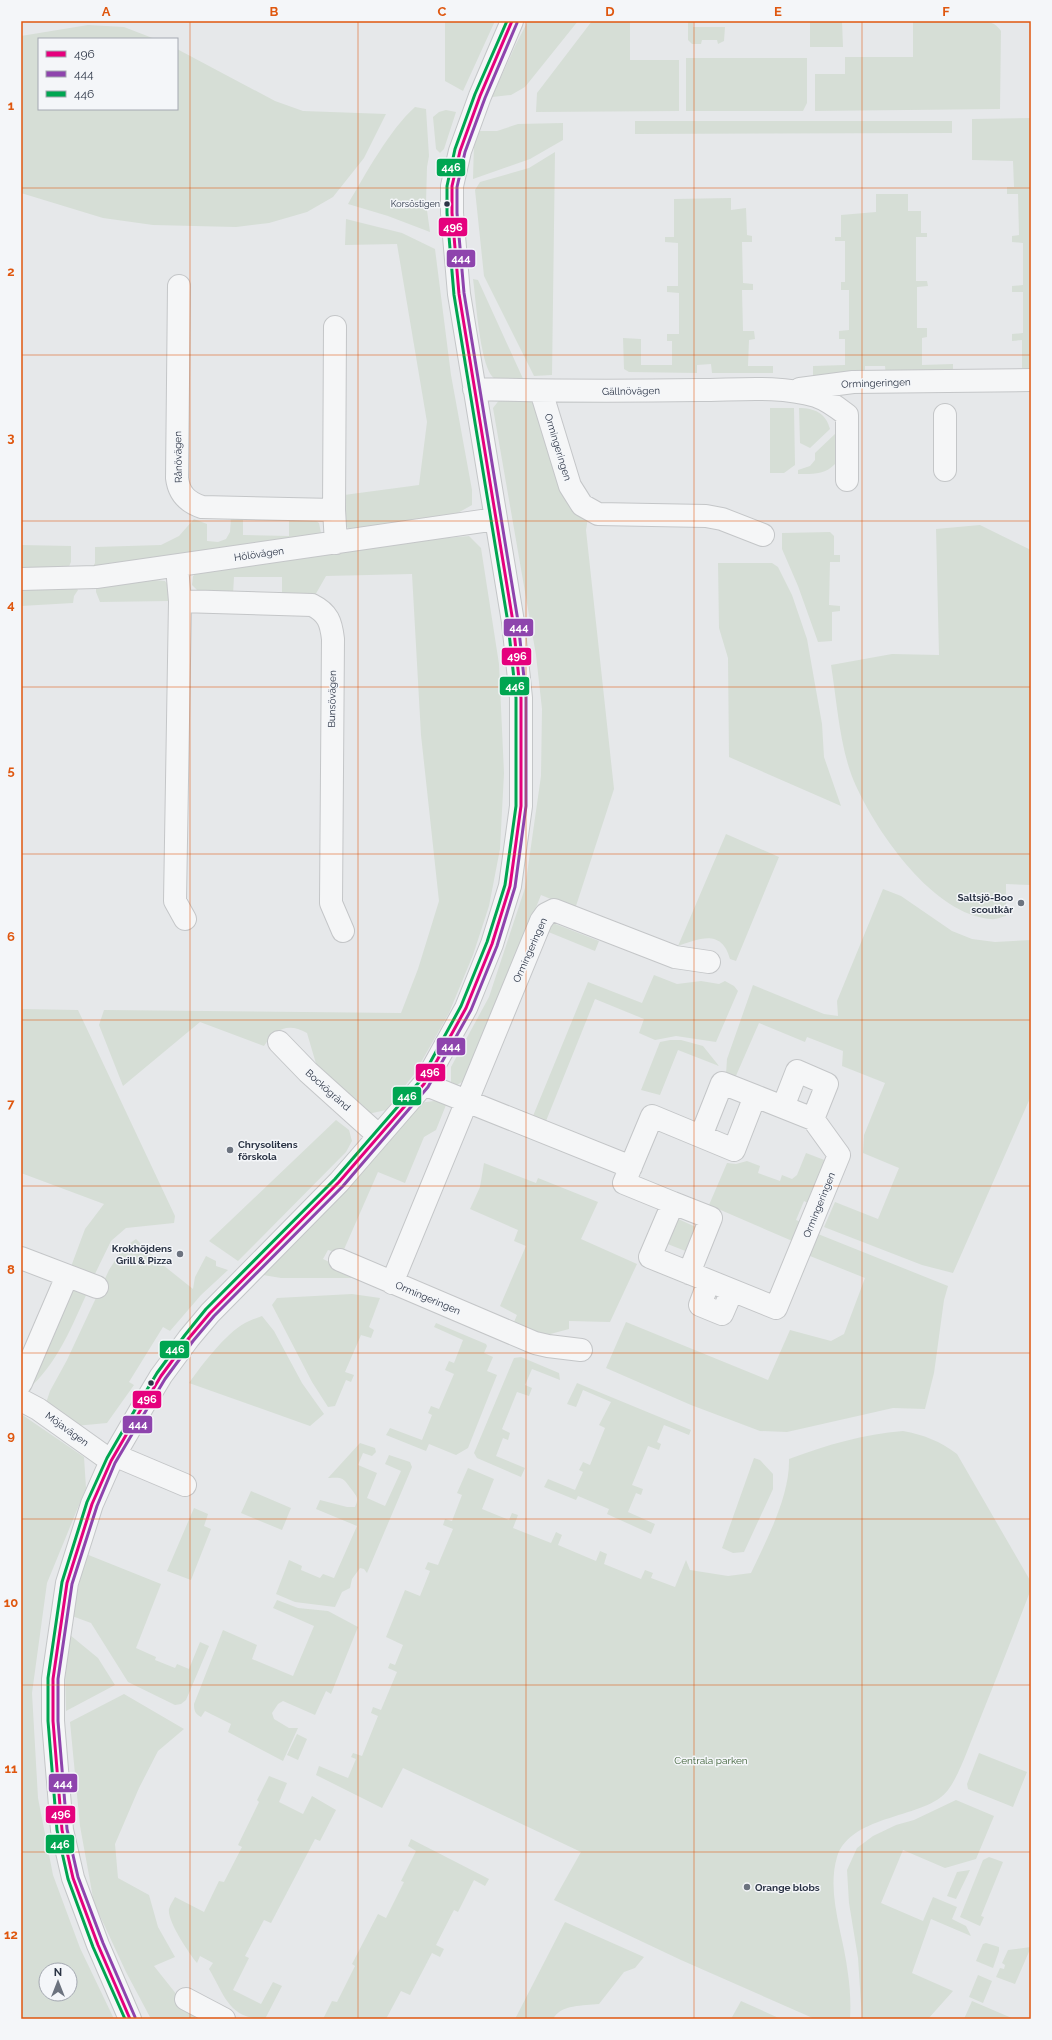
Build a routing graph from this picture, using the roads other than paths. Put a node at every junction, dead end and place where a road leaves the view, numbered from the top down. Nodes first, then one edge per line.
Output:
1 (512, 21) edge
2 (179, 286) dead end
3 (335, 326) dead end
4 (1031, 380) edge
5 (474, 389) junction
6 (787, 391) junction
7 (541, 392) junction
8 (945, 415) dead end
9 (945, 470) dead end
10 (847, 480) dead end
11 (334, 510) junction
12 (496, 519) junction
13 (763, 535) dead end
14 (336, 543) junction
15 (177, 567) junction
16 (21, 579) edge
17 (180, 601) junction
18 (185, 919) dead end
19 (343, 931) dead end
20 (709, 962) dead end
21 (279, 1042) dead end
22 (424, 1084) junction
23 (755, 1096) junction
24 (466, 1101) junction
25 (783, 1107) junction
26 (813, 1119) junction
27 (379, 1136) junction
28 (701, 1136) junction
29 (631, 1167) junction
30 (673, 1203) junction
31 (21, 1258) edge
32 (340, 1260) dead end
33 (66, 1276) junction
34 (699, 1277) junction
35 (392, 1283) junction
36 (97, 1287) dead end
37 (582, 1350) dead end
38 (21, 1383) edge
39 (21, 1400) edge
40 (112, 1458) junction
41 (185, 1485) dead end
42 (186, 1999) dead end
43 (130, 2019) edge
44 (224, 2019) edge

1 - 5 street
2 - 11 street, Rånövägen
3 - 11 street
4 - 6 street, Ormingeringen
5 - 7 street, Gällnövägen
5 - 12 street
6 - 7 street, Gällnövägen
6 - 10 street
7 - 13 street, Ormingeringen
8 - 9 street
11 - 14 street
12 - 14 street, Hölövägen
12 - 22 street
14 - 15 street, Hölövägen
15 - 16 street, Hölövägen
15 - 17 street
17 - 18 street
17 - 19 street, Bunsövägen
20 - 24 street, Ormingeringen
21 - 27 street, Bockögränd
22 - 24 street
22 - 27 street
23 - 25 street
23 - 28 street
23 - 28 street
24 - 29 street
24 - 35 street, Ormingeringen
25 - 26 street
25 - 26 street
26 - 34 street, Ormingeringen
27 - 40 street
28 - 29 street
29 - 30 street
30 - 34 street
30 - 34 street, Ormingeringen
31 - 33 street
32 - 35 street
33 - 36 street
33 - 38 street
35 - 37 street, Ormingeringen
39 - 40 street, Möjavägen
40 - 41 street, Möjavägen
40 - 43 street
42 - 44 street

